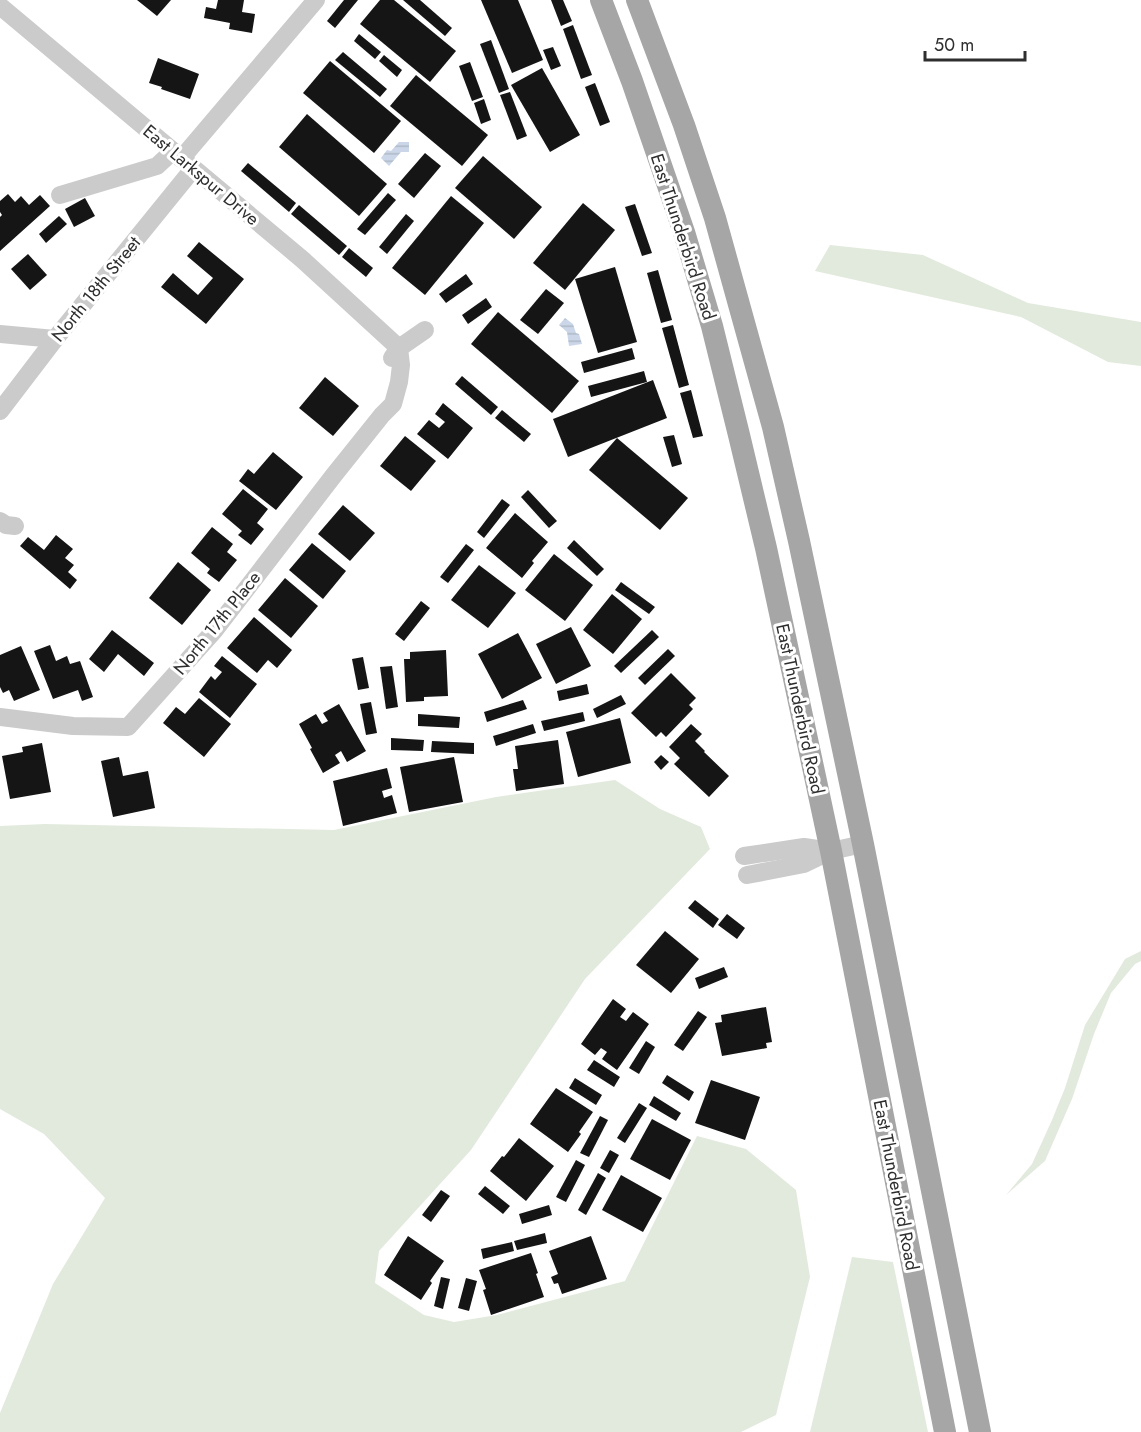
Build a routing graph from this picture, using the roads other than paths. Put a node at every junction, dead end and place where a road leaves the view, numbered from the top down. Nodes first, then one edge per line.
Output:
1 (316, 0) edge
2 (601, 0) edge
3 (637, 0) edge
4 (0, 6) edge
5 (182, 160) junction
6 (60, 195) dead end
7 (426, 330) dead end
8 (0, 334) edge
9 (55, 339) junction
10 (399, 348) junction
11 (0, 411) edge
12 (0, 717) edge
13 (863, 844) junction
14 (831, 851) junction
15 (744, 856) dead end
16 (747, 875) dead end
17 (945, 1432) edge
18 (980, 1432) edge

1 - 5 street, North 18th Street
2 - 14 main road, East Thunderbird Road
3 - 13 main road, East Thunderbird Road
4 - 5 street, East Larkspur Drive
5 - 6 street
5 - 9 street, North 18th Street
5 - 10 street, East Larkspur Drive
7 - 10 street
8 - 9 street
9 - 11 street, North 18th Street
10 - 12 street, North 17th Place
13 - 14 street
13 - 18 main road, East Thunderbird Road
14 - 15 street
14 - 16 street
14 - 17 main road, East Thunderbird Road

